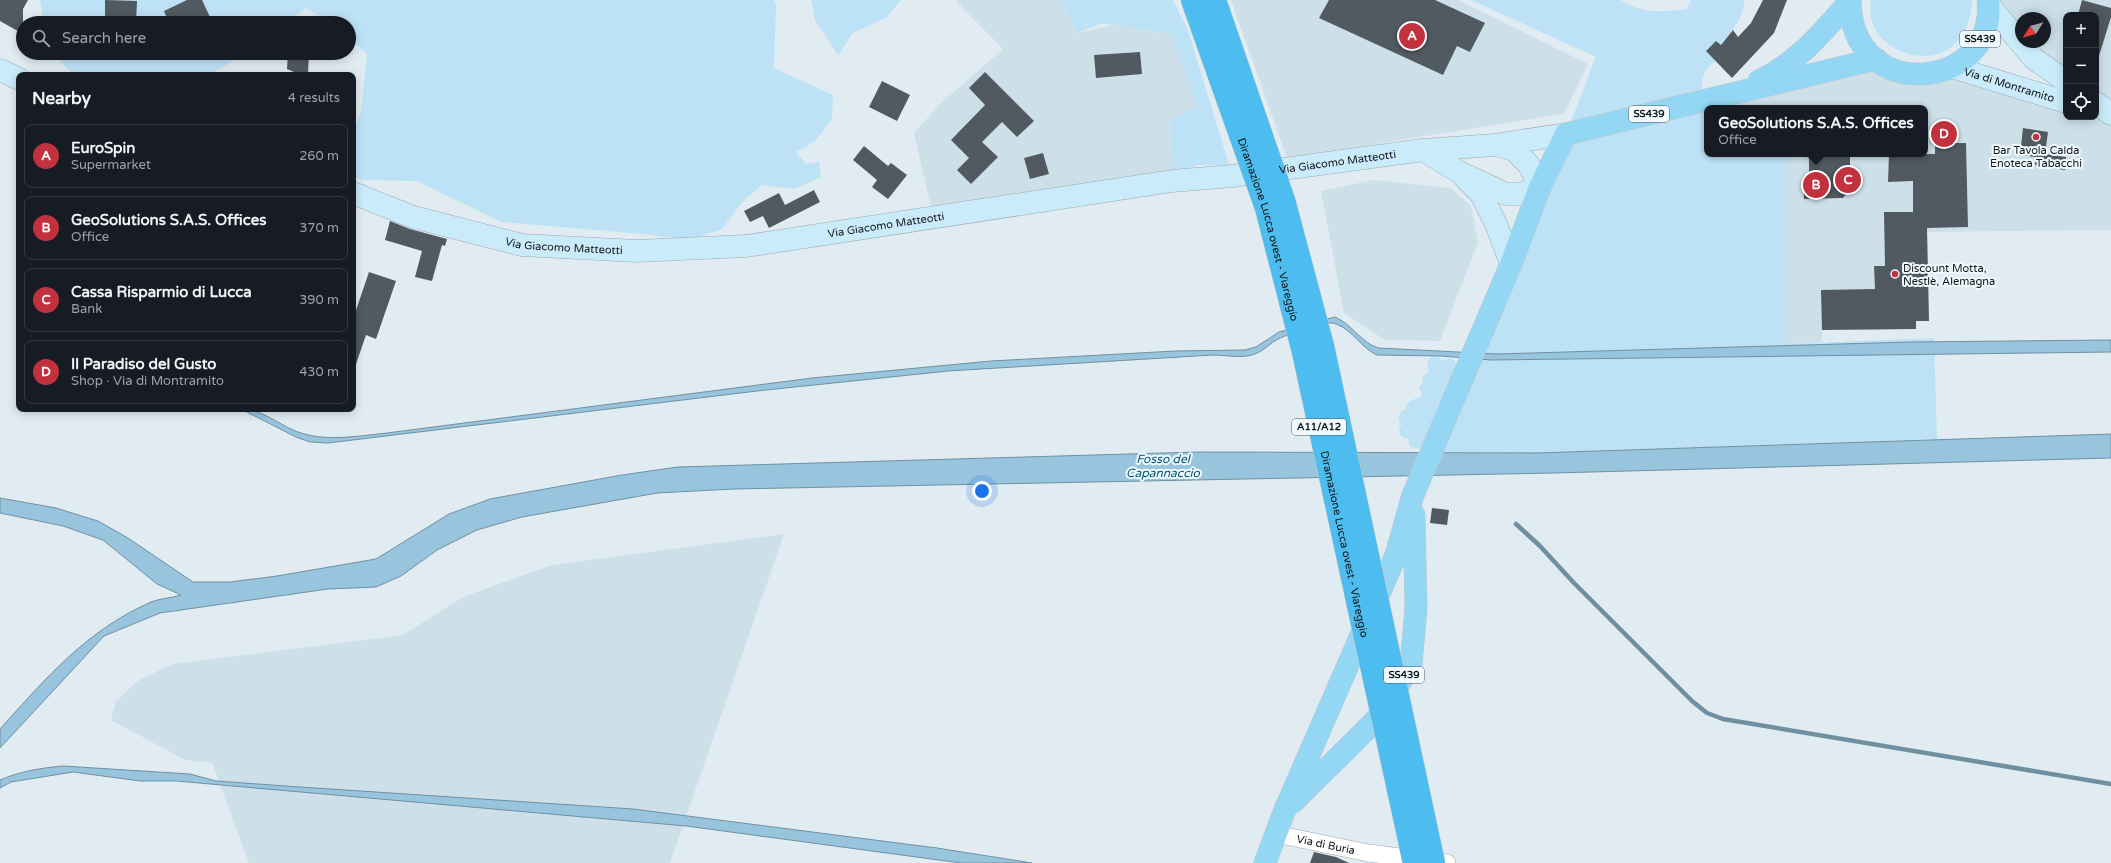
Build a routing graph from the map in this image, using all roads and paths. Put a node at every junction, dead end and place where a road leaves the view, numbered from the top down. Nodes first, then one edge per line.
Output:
1 (1192, 0) edge
2 (1214, 0) edge
3 (1850, 0) edge
4 (1989, 2) edge
5 (1876, 60) junction
6 (1952, 67) junction
7 (0, 70) edge
8 (16, 78) edge
9 (2063, 79) edge
10 (1733, 93) junction
11 (2063, 101) edge
12 (2099, 105) edge
13 (2099, 113) edge
14 (2111, 115) edge
15 (1566, 134) junction
16 (1495, 145) junction
17 (1423, 150) junction
18 (1459, 172) junction
19 (1540, 187) junction
20 (356, 194) edge
21 (1511, 264) junction
22 (1413, 495) junction
23 (1284, 812) junction
24 (1276, 834) junction
25 (1265, 863) edge
26 (1414, 863) edge
27 (1434, 863) edge
28 (1447, 863) edge

1 - 26 highway, Diramazione Lucca ovest - Viareggio / A11/A12, bridge
2 - 27 highway, Diramazione Lucca ovest - Viareggio / A11/A12, bridge
3 - 5 main road, SS439
3 - 10 main road, SS439
4 - 6 main road, SS439
4 - 9 main road, Via di Montramito
5 - 6 main road, SS439
5 - 10 main road, SS439
6 - 11 main road, Via di Montramito
7 - 8 main road
10 - 15 main road, SS439
12 - 14 main road
13 - 14 main road
15 - 16 main road, Via Giacomo Matteotti
15 - 19 main road, SS439
16 - 17 main road, Via Giacomo Matteotti
16 - 19 main road, Via Giacomo Matteotti
17 - 18 main road
17 - 20 main road, Via Giacomo Matteotti
18 - 19 main road
18 - 21 main road
19 - 21 main road, SS439
21 - 22 main road, SS439
22 - 23 main road, SS439
22 - 23 main road, SS439
23 - 24 main road, SS439
24 - 25 main road, SS439
24 - 28 street, Via di Buria

